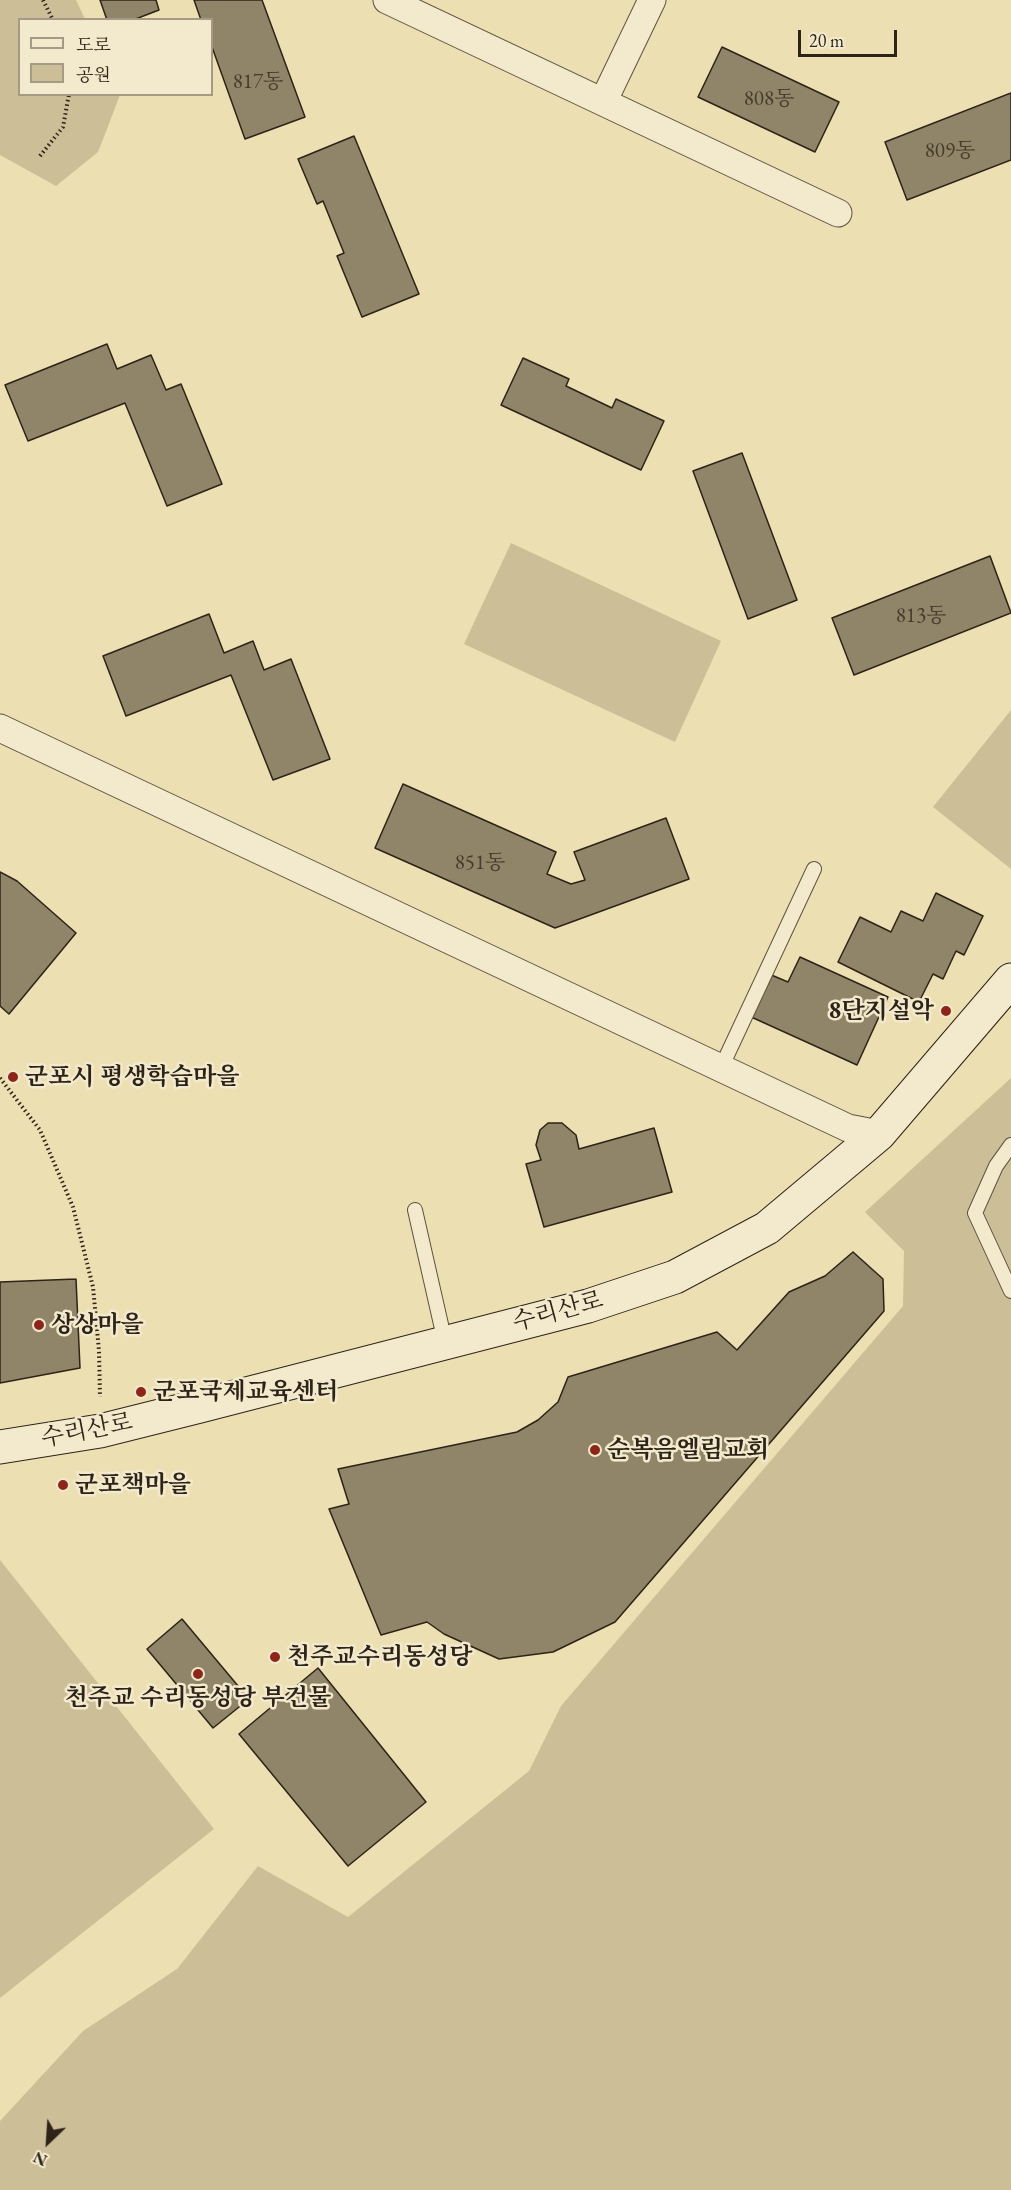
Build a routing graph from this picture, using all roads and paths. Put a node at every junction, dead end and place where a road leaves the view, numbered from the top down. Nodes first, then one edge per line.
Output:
1 (43, 0) edge
2 (387, 0) edge
3 (652, 0) edge
4 (52, 18) edge
5 (69, 96) edge
6 (603, 102) junction
7 (40, 156) dead end
8 (838, 213) dead end
9 (0, 728) edge
10 (814, 868) dead end
11 (1011, 980) edge
12 (721, 1068) junction
13 (0, 1078) edge
14 (879, 1134) junction
15 (1011, 1145) edge
16 (415, 1210) dead end
17 (1011, 1291) edge
18 (445, 1342) junction
19 (100, 1431) junction
20 (0, 1448) edge

1 - 4 path
2 - 6 street
3 - 6 street
5 - 7 path
6 - 8 street
9 - 12 street
10 - 12 lane
11 - 14 street, 수리산로
12 - 14 street
13 - 19 path
14 - 18 street, 수리산로
15 - 17 lane
16 - 18 lane
18 - 19 street, 수리산로
19 - 20 street, 수리산로

